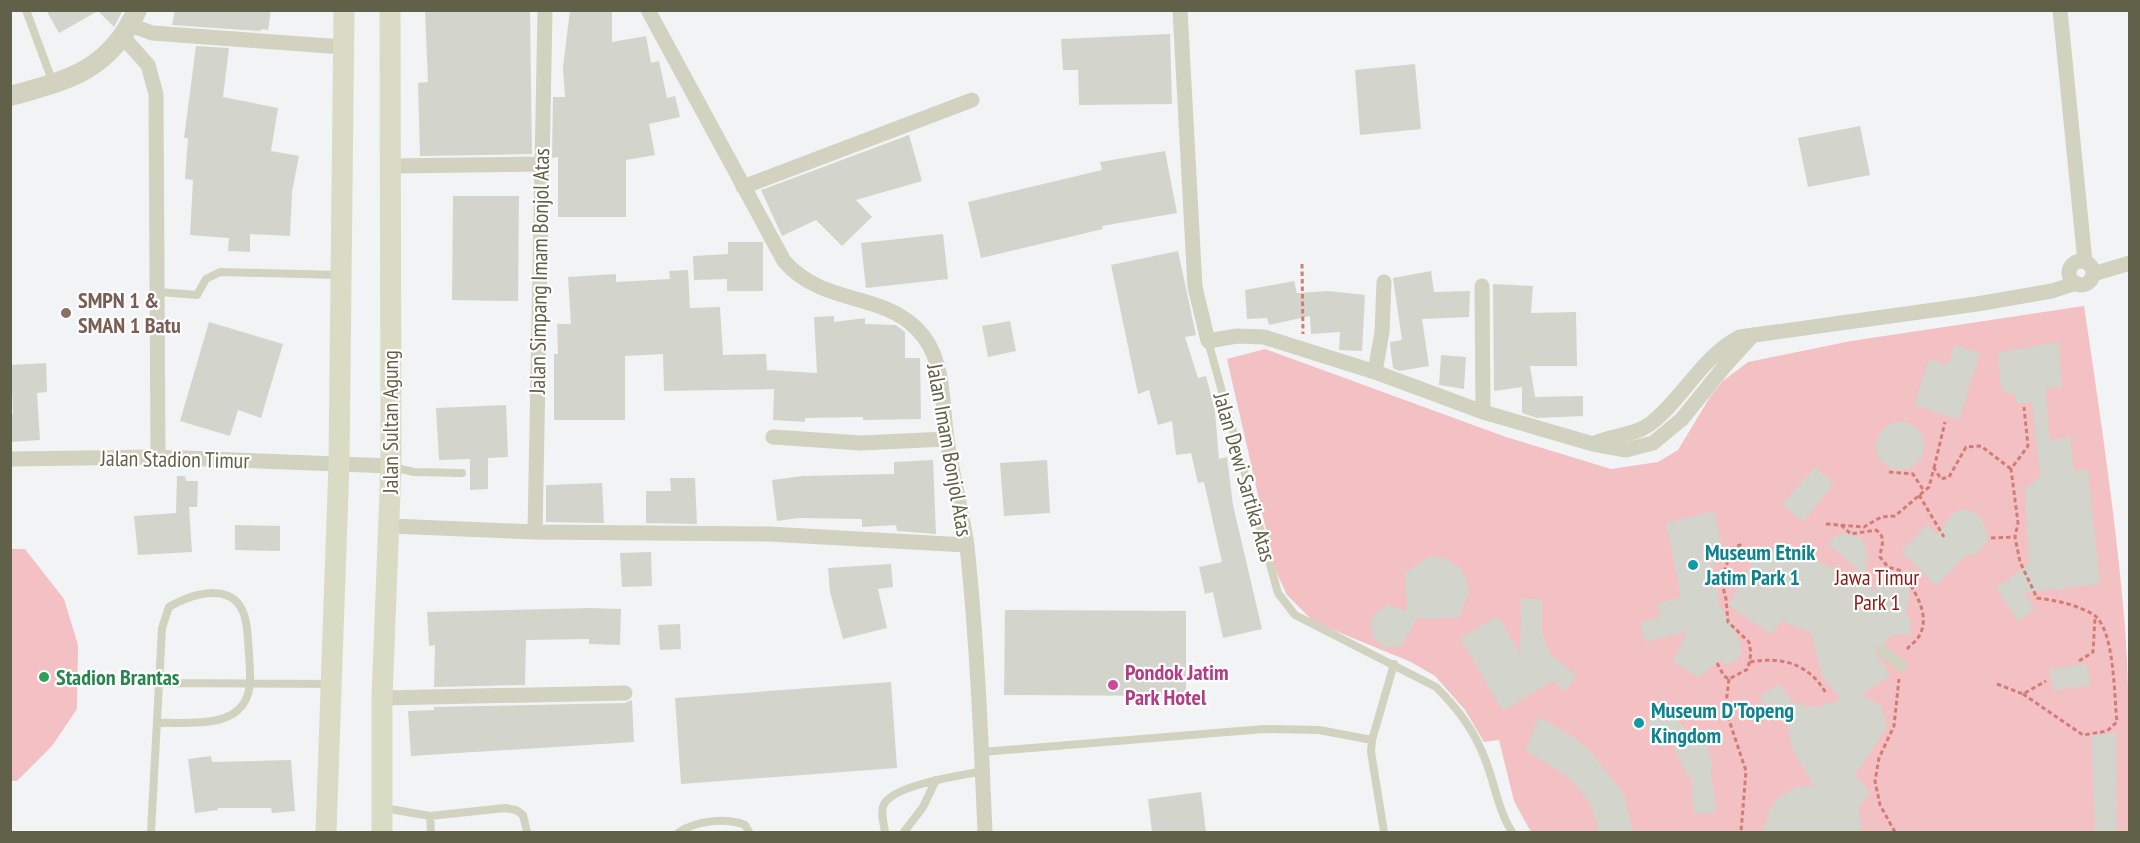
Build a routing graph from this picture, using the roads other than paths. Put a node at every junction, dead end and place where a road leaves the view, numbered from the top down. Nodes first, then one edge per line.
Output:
1 (26, 10) edge
2 (344, 10) edge
3 (390, 10) edge
4 (545, 10) edge
5 (648, 10) edge
6 (1180, 10) edge
7 (2060, 10) edge
8 (130, 24) edge
9 (344, 46) junction
10 (53, 84) junction
11 (10, 96) edge
12 (972, 100) dead end
13 (541, 164) junction
14 (388, 166) junction
15 (743, 187) junction
16 (2130, 263) edge
17 (2089, 268) junction
18 (341, 275) junction
19 (1384, 282) dead end
20 (1482, 286) dead end
21 (159, 292) junction
22 (1208, 341) junction
23 (1375, 372) junction
24 (1483, 412) junction
25 (773, 437) dead end
26 (947, 439) junction
27 (158, 457) junction
28 (10, 459) edge
29 (339, 463) junction
30 (391, 466) junction
31 (462, 472) dead end
32 (390, 526) junction
33 (536, 532) junction
34 (966, 545) junction
35 (1882, 651) dead end
36 (1394, 664) junction
37 (1901, 665) road end
38 (160, 683) junction
39 (251, 683) junction
40 (332, 684) junction
41 (626, 693) dead end
42 (382, 698) junction
43 (158, 723) junction
44 (1372, 740) junction
45 (982, 752) junction
46 (982, 771) junction
47 (936, 780) junction
48 (383, 807) junction
49 (430, 816) junction
50 (151, 832) edge
51 (326, 832) edge
52 (382, 832) edge
53 (431, 832) edge
54 (527, 832) edge
55 (679, 832) edge
56 (749, 832) edge
57 (885, 832) edge
58 (904, 832) edge
59 (985, 832) edge
60 (1384, 832) edge
61 (1512, 832) edge

1 - 10 lane
2 - 9 main road
3 - 14 main road, Jalan Sultan Agung
4 - 13 street, Jalan Simpang Imam Bonjol Atas
5 - 15 street, Jalan Imam Bonjol Atas
6 - 22 street, Jalan Dewi Sartika Atas
7 - 17 street
8 - 9 street
8 - 10 street
8 - 21 street
9 - 18 main road
10 - 11 street
12 - 15 street
13 - 14 street
13 - 33 street, Jalan Simpang Imam Bonjol Atas
14 - 30 main road, Jalan Sultan Agung
15 - 26 street, Jalan Imam Bonjol Atas
16 - 17 street
17 - 24 street
18 - 21 lane
18 - 29 main road
19 - 23 street
20 - 24 street
21 - 27 street
22 - 23 street
22 - 36 lane, Jalan Dewi Sartika Atas
23 - 24 street
25 - 26 street
26 - 34 street, Jalan Imam Bonjol Atas
27 - 28 street, Jalan Stadion Timur
27 - 29 street, Jalan Stadion Timur
29 - 30 street, Jalan Stadion Timur
29 - 40 main road
30 - 31 lane
30 - 32 main road, Jalan Sultan Agung
32 - 33 street
32 - 42 main road, Jalan Sultan Agung
33 - 34 street
34 - 45 street, Jalan Imam Bonjol Atas
35 - 37 street
36 - 44 lane
36 - 61 lane, Jalan Dewi Sartika Atas
38 - 39 lane
38 - 39 lane
38 - 43 lane
39 - 40 lane
39 - 43 lane
40 - 51 main road
41 - 42 street
42 - 48 main road, Jalan Sultan Agung
43 - 50 lane
44 - 45 lane
44 - 60 lane
45 - 46 street, Jalan Imam Bonjol Atas
46 - 47 lane
46 - 59 street, Jalan Imam Bonjol Atas
47 - 57 lane
47 - 58 lane
48 - 49 lane
48 - 52 main road, Jalan Sultan Agung
49 - 53 lane
49 - 54 lane
55 - 56 lane

